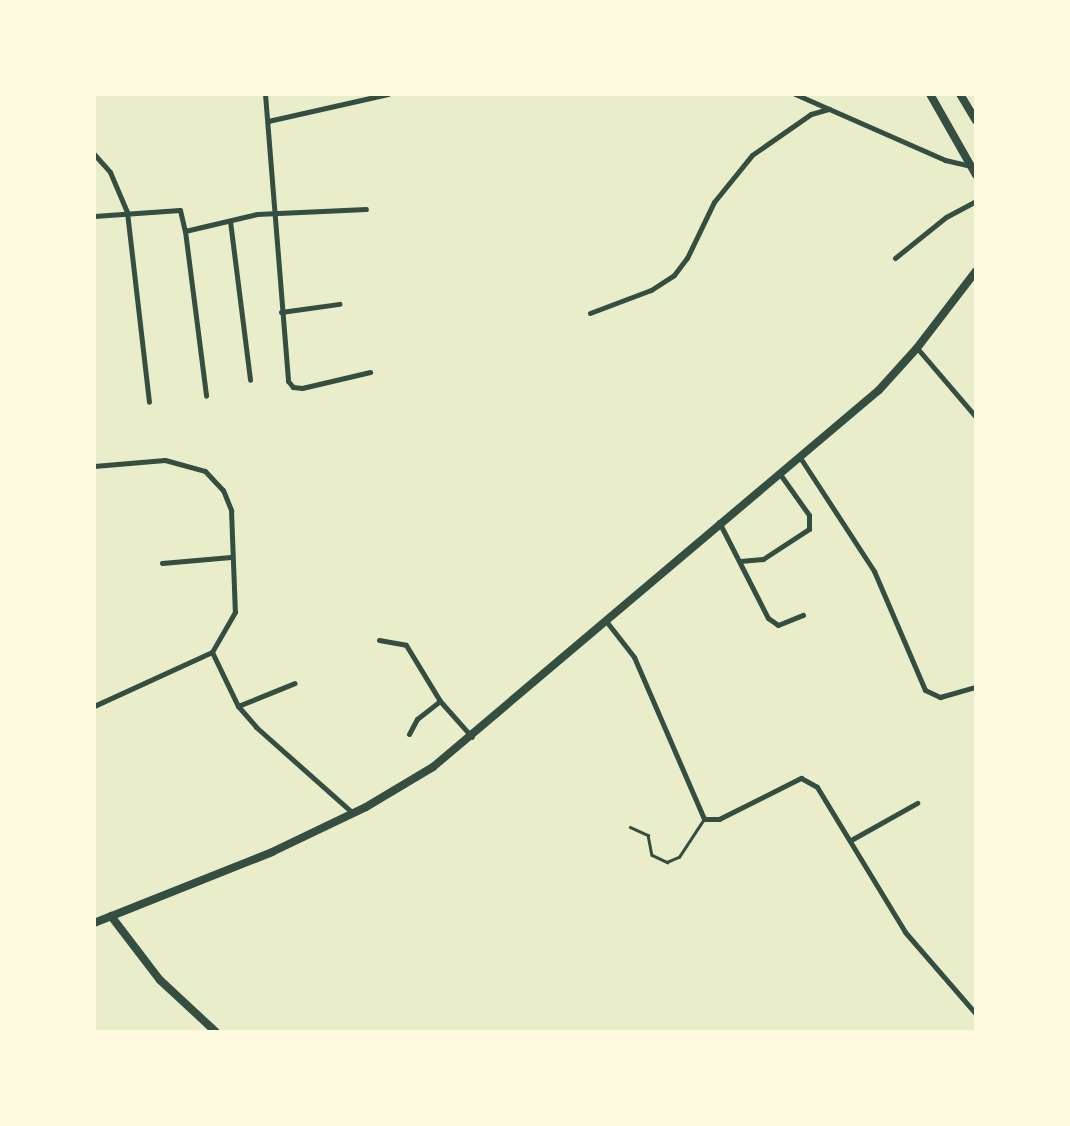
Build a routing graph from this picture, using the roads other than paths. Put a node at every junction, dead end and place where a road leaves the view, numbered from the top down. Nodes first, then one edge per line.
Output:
1 (265, 94) edge
2 (388, 94) edge
3 (795, 94) edge
4 (930, 94) edge
5 (960, 94) edge
6 (357, 98) edge
7 (830, 108) junction
8 (268, 121) junction
9 (975, 121) edge
10 (94, 154) edge
11 (973, 170) edge
12 (975, 201) edge
13 (366, 209) dead end
14 (127, 212) junction
15 (94, 216) edge
16 (273, 216) junction
17 (230, 221) junction
18 (185, 231) junction
19 (894, 258) dead end
20 (975, 271) edge
21 (339, 304) dead end
22 (281, 312) junction
23 (590, 313) dead end
24 (918, 348) junction
25 (370, 372) dead end
26 (250, 380) dead end
27 (206, 396) dead end
28 (149, 402) dead end
29 (975, 417) edge
30 (801, 459) junction
31 (94, 466) edge
32 (780, 474) junction
33 (719, 522) junction
34 (232, 557) junction
35 (740, 561) junction
36 (162, 564) dead end
37 (803, 615) dead end
38 (606, 621) junction
39 (379, 640) dead end
40 (212, 652) junction
41 (295, 683) dead end
42 (975, 687) edge
43 (440, 701) junction
44 (95, 706) edge
45 (238, 706) junction
46 (409, 734) dead end
47 (472, 737) junction
48 (917, 803) dead end
49 (353, 814) junction
50 (704, 819) junction
51 (630, 827) dead end
52 (851, 840) junction
53 (111, 916) junction
54 (94, 923) edge
55 (975, 1014) edge
56 (216, 1031) edge

1 - 8 street
2 - 6 street
3 - 7 street
4 - 11 main road
5 - 9 main road
6 - 8 street
7 - 11 street
7 - 23 street
8 - 16 street
10 - 14 street
12 - 19 street
13 - 16 street
14 - 15 street
14 - 18 street
14 - 28 street
16 - 17 street
16 - 22 street
17 - 18 street
17 - 26 street
18 - 27 street
20 - 24 main road
21 - 22 street
22 - 25 street
24 - 29 street
24 - 30 main road
30 - 32 main road
30 - 42 street
31 - 34 street
32 - 33 main road
32 - 35 street
33 - 35 street
33 - 38 main road
34 - 36 street
34 - 40 street
35 - 37 street
38 - 47 main road
38 - 50 street
39 - 43 street
40 - 44 street
40 - 45 street
41 - 45 street
43 - 46 street
43 - 47 street
45 - 49 street
47 - 49 main road
48 - 52 street
49 - 53 main road
50 - 51 lane
50 - 52 street
52 - 55 street
53 - 54 main road
53 - 56 main road

